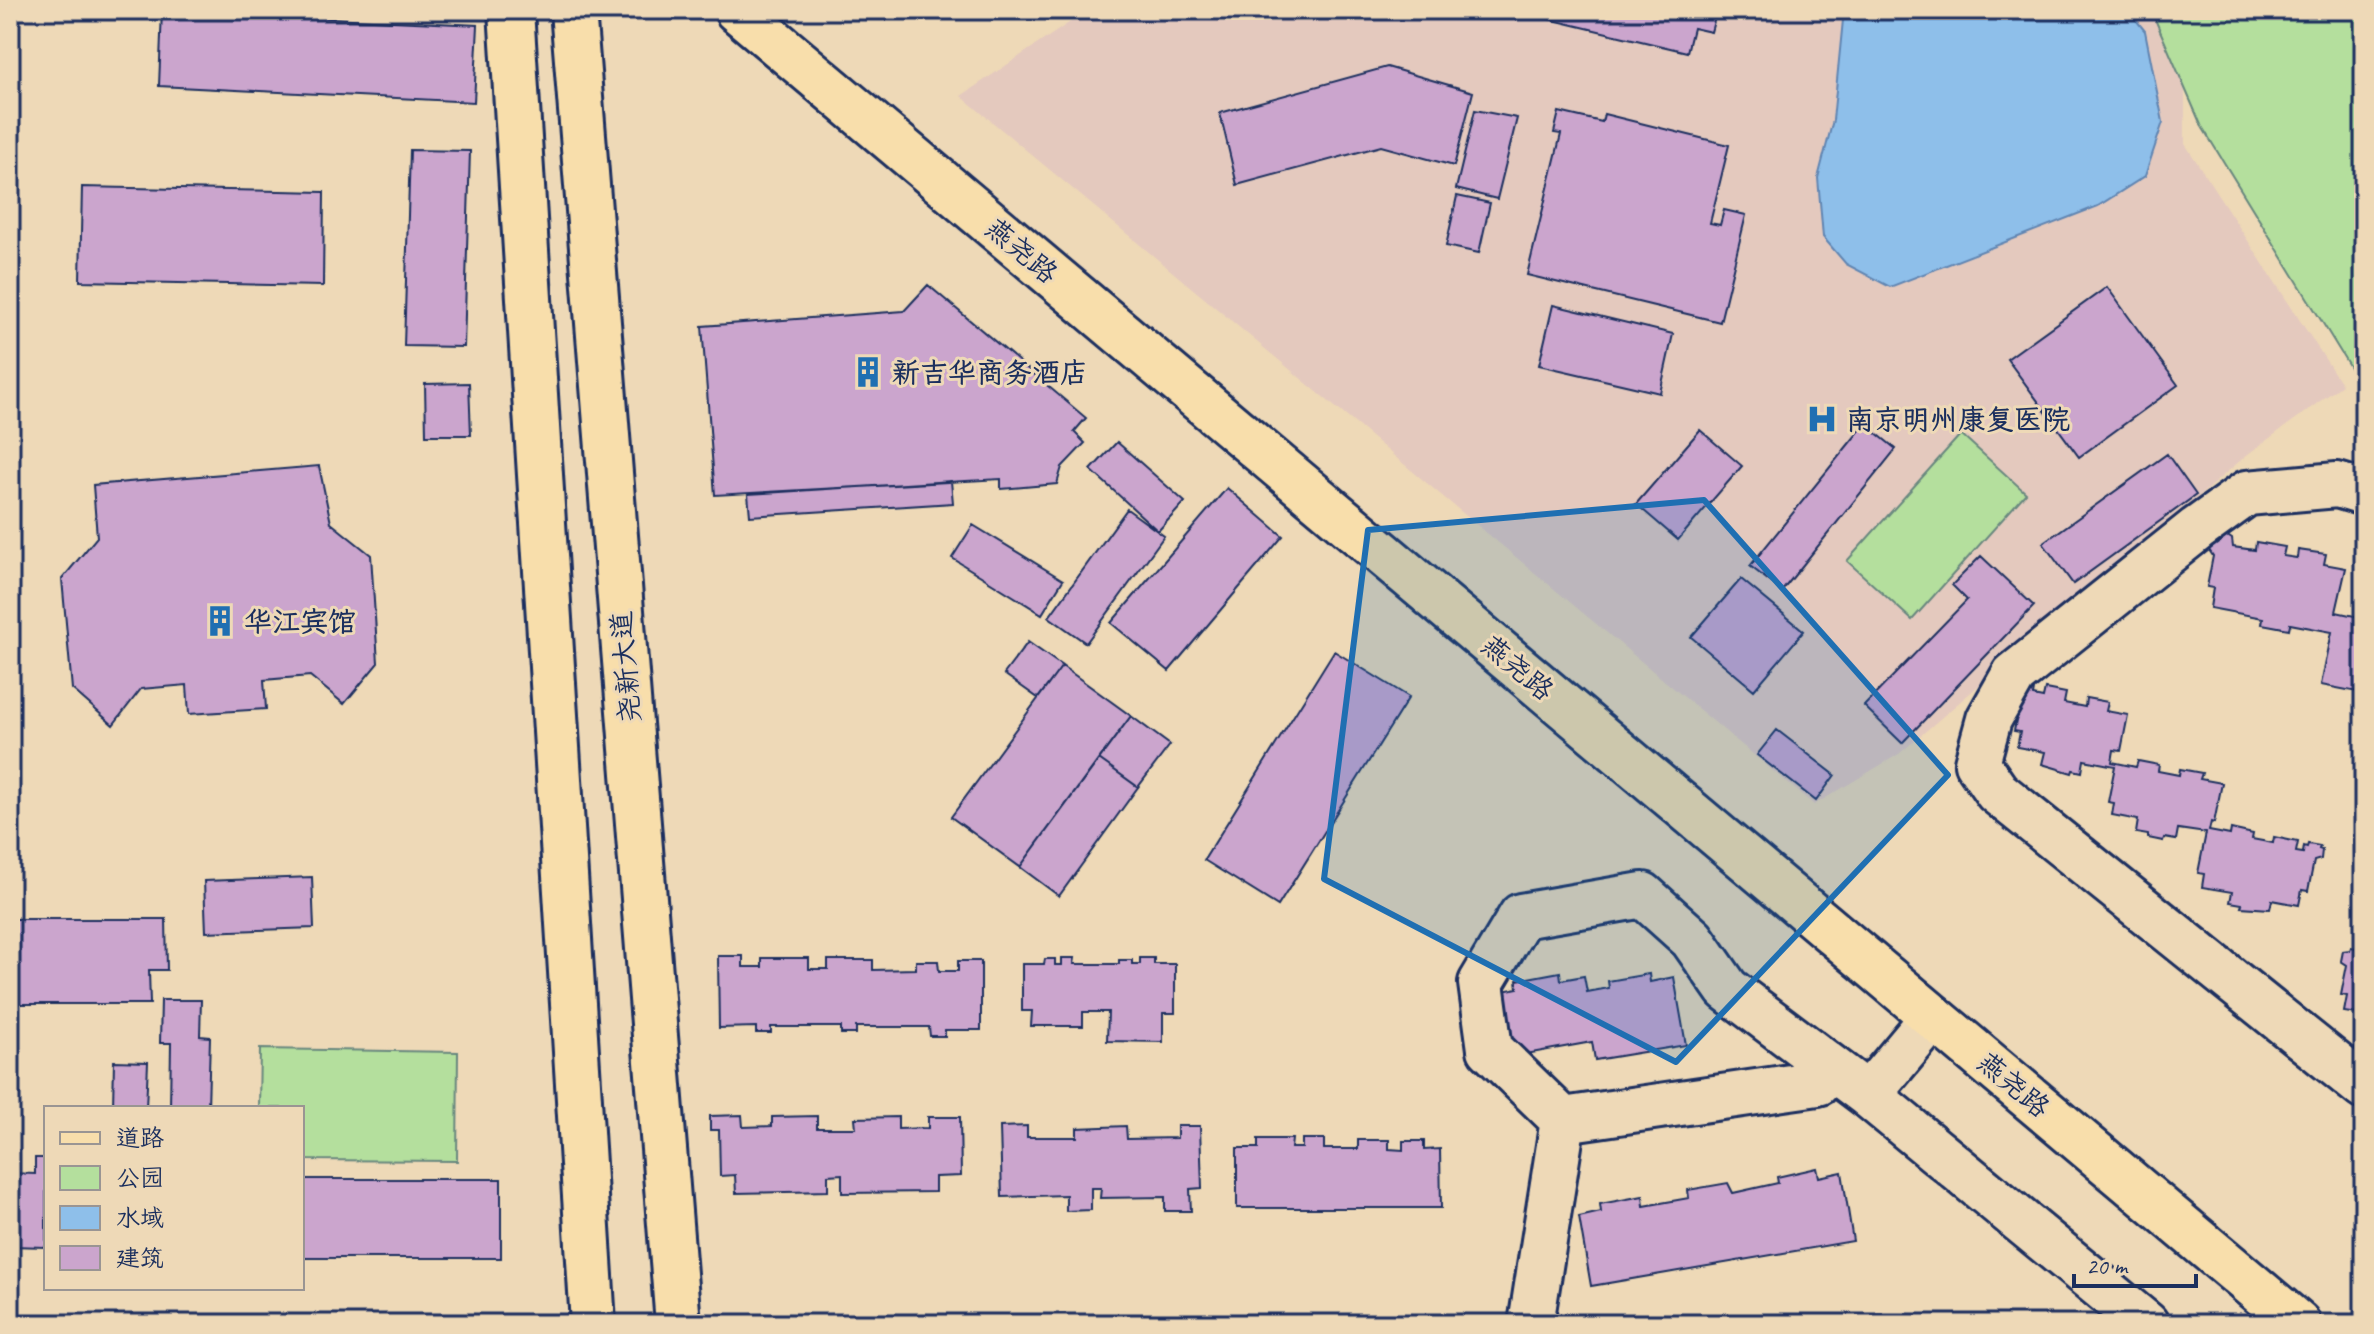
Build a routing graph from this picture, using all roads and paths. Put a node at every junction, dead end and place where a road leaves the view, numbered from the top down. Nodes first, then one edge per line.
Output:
1 (511, 10) edge
2 (573, 10) edge
3 (737, 10) edge
4 (2364, 493) edge
5 (1933, 1017) junction
6 (1827, 1065) junction
7 (2364, 1087) edge
8 (1868, 1095) junction
9 (1563, 1120) junction
10 (593, 1324) edge
11 (678, 1324) edge
12 (1531, 1324) edge
13 (2146, 1324) edge
14 (2298, 1324) edge

1 - 10 main road
2 - 11 main road, 尧新大道
3 - 5 main road, 燕尧路
4 - 7 lane
5 - 8 lane
5 - 14 main road, 燕尧路
6 - 8 lane
6 - 9 lane
6 - 9 lane
8 - 13 lane
9 - 12 lane

